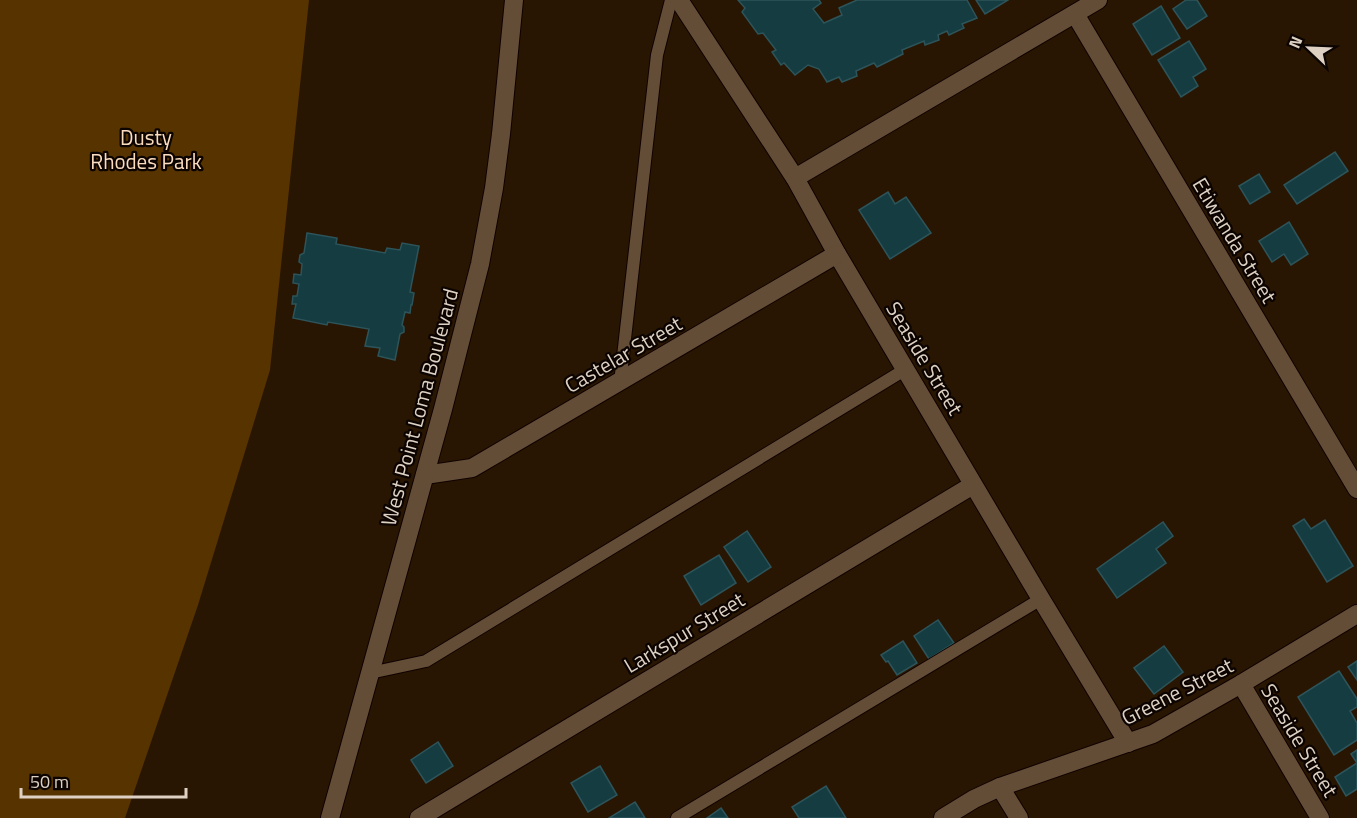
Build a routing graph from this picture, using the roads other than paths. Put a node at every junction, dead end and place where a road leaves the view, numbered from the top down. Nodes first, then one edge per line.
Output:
1 (514, 0) edge
2 (671, 0) edge
3 (680, 0) edge
4 (1098, 0) edge
5 (1075, 14) junction
6 (795, 178) junction
7 (837, 254) junction
8 (906, 369) junction
9 (620, 383) junction
10 (425, 475) junction
11 (973, 485) junction
12 (1357, 489) edge
13 (1041, 599) junction
14 (1357, 614) edge
15 (370, 673) junction
16 (1241, 684) junction
17 (1128, 743) junction
18 (1000, 787) junction
19 (330, 818) edge
20 (419, 818) edge
21 (677, 818) edge
22 (943, 818) edge
23 (1019, 818) edge
24 (1320, 818) edge

1 - 10 street, West Point Loma Boulevard
2 - 9 lane
3 - 6 street, Seaside Street
4 - 5 street
5 - 6 street
5 - 12 street, Etiwanda Street
6 - 7 street, Seaside Street
7 - 8 street, Seaside Street
7 - 9 street, Castelar Street
8 - 11 street, Seaside Street
8 - 15 lane
9 - 10 street, Castelar Street
10 - 15 street, West Point Loma Boulevard
11 - 13 street, Seaside Street
11 - 20 street, Larkspur Street
13 - 17 street, Seaside Street
13 - 21 lane
14 - 16 street, Greene Street
15 - 19 street, West Point Loma Boulevard
16 - 17 street, Greene Street
16 - 24 street, Seaside Street
17 - 18 street, Greene Street
18 - 22 street, Greene Street
18 - 23 street

